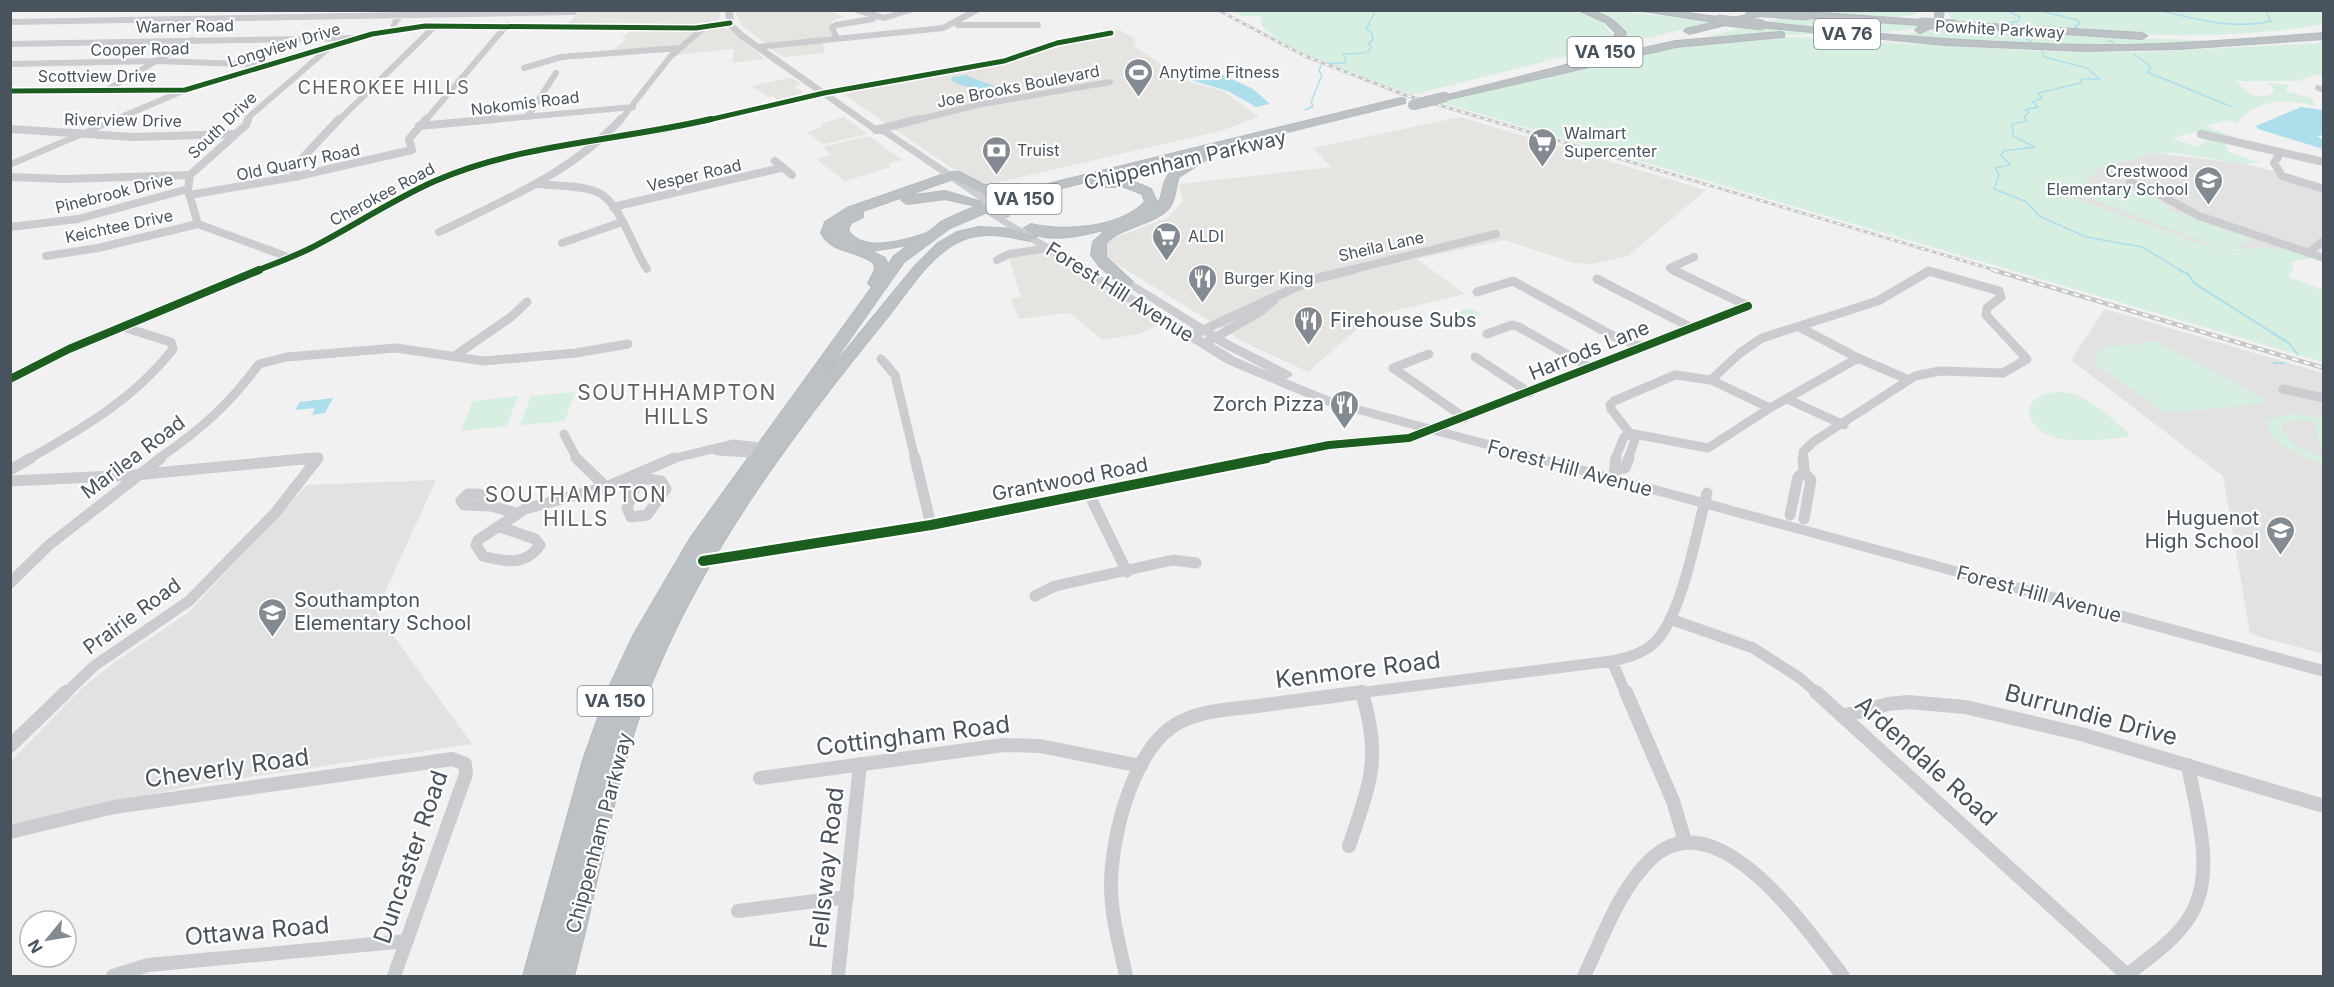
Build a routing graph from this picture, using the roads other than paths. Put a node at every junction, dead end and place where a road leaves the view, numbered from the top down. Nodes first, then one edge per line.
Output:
1 (729, 10) edge
2 (857, 10) edge
3 (910, 10) edge
4 (977, 10) edge
5 (1582, 10) edge
6 (1640, 10) edge
7 (1770, 10) edge
8 (1777, 10) edge
9 (1940, 10) edge
10 (404, 12) edge
11 (1745, 12) edge
12 (1926, 12) dead end
13 (1805, 13) edge
14 (1824, 16) junction
15 (875, 19) junction
16 (10, 22) edge
17 (729, 23) junction
18 (1764, 24) junction
19 (507, 25) junction
20 (560, 25) junction
21 (1038, 25) dead end
22 (435, 26) junction
23 (706, 26) junction
24 (949, 26) junction
25 (2324, 26) edge
26 (393, 29) junction
27 (1111, 33) dead end
28 (2324, 37) edge
29 (361, 38) junction
30 (837, 38) junction
31 (2196, 38) junction
32 (192, 40) junction
33 (1932, 42) junction
34 (10, 44) edge
35 (758, 46) junction
36 (330, 47) junction
37 (664, 48) junction
38 (680, 48) junction
39 (605, 53) junction
40 (654, 59) dead end
41 (157, 61) junction
42 (602, 63) dead end
43 (10, 64) edge
44 (271, 65) junction
45 (524, 68) dead end
46 (1553, 68) junction
47 (556, 73) dead end
48 (184, 90) junction
49 (10, 91) edge
50 (104, 91) junction
51 (827, 96) junction
52 (633, 107) junction
53 (528, 116) junction
54 (419, 126) junction
55 (10, 129) edge
56 (879, 132) junction
57 (81, 134) junction
58 (236, 134) junction
59 (2201, 134) dead end
60 (602, 140) junction
61 (2281, 152) junction
62 (1213, 153) junction
63 (1182, 154) junction
64 (775, 161) dead end
65 (2324, 162) edge
66 (10, 165) edge
67 (781, 168) junction
68 (190, 174) junction
69 (792, 175) dead end
70 (948, 176) junction
71 (10, 177) edge
72 (294, 177) junction
73 (2130, 182) dead end
74 (537, 184) junction
75 (1082, 184) junction
76 (2324, 189) edge
77 (189, 192) junction
78 (980, 201) junction
79 (613, 207) junction
80 (622, 222) junction
81 (1131, 223) junction
82 (198, 224) junction
83 (10, 227) edge
84 (439, 232) dead end
85 (1030, 233) junction
86 (930, 234) junction
87 (1496, 234) dead end
88 (2324, 240) edge
89 (562, 243) dead end
90 (1054, 247) junction
91 (2308, 253) junction
92 (46, 256) dead end
93 (288, 257) junction
94 (1694, 257) dead end
95 (2324, 258) edge
96 (997, 260) dead end
97 (647, 269) dead end
98 (1597, 279) dead end
99 (1126, 282) junction
100 (1477, 292) dead end
101 (1276, 297) junction
102 (527, 302) dead end
103 (855, 319) junction
104 (123, 327) junction
105 (1799, 327) junction
106 (1692, 328) junction
107 (1204, 330) junction
108 (1487, 334) dead end
109 (1191, 336) junction
110 (1210, 341) junction
111 (628, 344) dead end
112 (1644, 347) junction
113 (1429, 354) dead end
114 (456, 355) junction
115 (1475, 357) dead end
116 (881, 358) dead end
117 (1858, 358) junction
118 (1591, 368) junction
119 (10, 379) edge
120 (1711, 380) junction
121 (1909, 380) junction
122 (2283, 389) dead end
123 (1530, 393) junction
124 (2324, 398) edge
125 (1787, 399) junction
126 (1770, 408) junction
127 (805, 411) junction
128 (1465, 418) junction
129 (1844, 424) junction
130 (1442, 425) junction
131 (1427, 430) junction
132 (1629, 433) junction
133 (564, 434) dead end
134 (768, 451) junction
135 (10, 470) edge
136 (1614, 474) junction
137 (135, 475) junction
138 (10, 481) edge
139 (606, 487) junction
140 (1089, 494) junction
141 (1705, 498) junction
142 (491, 506) dead end
143 (516, 513) junction
144 (1797, 517) junction
145 (932, 525) junction
146 (500, 527) junction
147 (703, 561) junction
148 (1196, 563) dead end
149 (1127, 572) junction
150 (10, 583) edge
151 (1035, 596) dead end
152 (1670, 618) junction
153 (2324, 660) edge
154 (1612, 662) junction
155 (2324, 671) edge
156 (1362, 693) junction
157 (1843, 716) junction
158 (10, 746) edge
159 (452, 759) joint
160 (860, 764) junction
161 (2188, 765) junction
162 (1141, 766) junction
163 (760, 778) dead end
164 (2324, 806) edge
165 (10, 832) edge
166 (1685, 841) junction
167 (1349, 846) dead end
168 (847, 897) junction
169 (738, 911) dead end
170 (407, 941) junction
171 (113, 976) edge
172 (394, 976) edge
173 (536, 976) edge
174 (561, 976) edge
175 (838, 976) edge
176 (1126, 976) edge
177 (1584, 976) edge
178 (1843, 976) edge
179 (2126, 976) edge

1 - 17 main road
2 - 15 street
3 - 15 street
4 - 24 street
5 - 46 highway
6 - 18 highway, Powhite Parkway / VA 76, bridge
7 - 11 highway
8 - 11 highway, Chippenham Parkway / VA 150
9 - 18 highway
10 - 16 street
10 - 20 street
10 - 26 street
11 - 13 highway, Powhite Parkway / VA 76, bridge
11 - 46 highway, Chippenham Parkway / VA 150
12 - 14 highway
13 - 14 highway, Powhite Parkway / VA 76
13 - 46 highway, Chippenham Parkway / VA 150
14 - 31 highway, Powhite Parkway / VA 76, bridge
15 - 30 street
17 - 23 main road, Longview Drive
17 - 35 main road, Forest Hill Avenue
18 - 33 highway, Powhite Parkway / VA 76
19 - 20 main road, Longview Drive
19 - 22 main road, Longview Drive
19 - 54 street
20 - 23 main road, Longview Drive
21 - 24 street
22 - 26 main road, Longview Drive
22 - 72 street
23 - 38 street
24 - 30 street
25 - 31 highway
26 - 29 main road, Longview Drive
27 - 51 street
28 - 31 highway, Powhite Parkway / VA 76
28 - 33 highway, Powhite Parkway / VA 76
29 - 32 street, Warner Road
29 - 36 main road, Longview Drive
30 - 35 street
32 - 34 street, Warner Road
32 - 41 street
33 - 46 highway
35 - 51 main road, Forest Hill Avenue
36 - 44 main road, Longview Drive
36 - 58 street, South Drive
37 - 38 street
37 - 39 street
37 - 40 street
38 - 52 street
39 - 42 street
39 - 45 street
41 - 43 street, Cooper Road
41 - 44 street, Cooper Road
41 - 50 street
44 - 48 main road, Longview Drive
46 - 62 highway, Chippenham Parkway / VA 150, bridge
46 - 63 highway, Chippenham Parkway / VA 150
47 - 53 street
48 - 50 street, Scottview Drive
48 - 57 main road, Longview Drive
49 - 50 street, Scottview Drive
51 - 56 main road, Forest Hill Avenue
51 - 60 main road, Cherokee Road
52 - 53 street, Nokomis Road
52 - 60 street
53 - 54 street, Nokomis Road
54 - 72 street, Old Quarry Road
55 - 57 street, Riverview Drive
56 - 56 street, Joe Brooks Boulevard
56 - 70 main road, Forest Hill Avenue
56 - 70 main road, Forest Hill Avenue
57 - 58 street, Riverview Drive
57 - 66 main road, Longview Drive
58 - 68 street, South Drive
59 - 61 street
60 - 74 street
60 - 93 main road, Cherokee Road
61 - 65 street
61 - 76 street
62 - 75 highway, Chippenham Parkway / VA 150
62 - 81 highway
63 - 70 highway
63 - 86 highway, Chippenham Parkway / VA 150
64 - 67 street
67 - 69 street
67 - 79 street, Vesper Road
68 - 71 street
68 - 77 street, South Drive
70 - 78 main road, Forest Hill Avenue
70 - 103 highway
72 - 77 street, Old Quarry Road
73 - 91 street
74 - 79 street
74 - 84 street
75 - 85 highway
75 - 127 highway, Chippenham Parkway / VA 150
77 - 82 street, South Drive
77 - 83 street, Pinebrook Drive
78 - 85 main road, Forest Hill Avenue
78 - 86 highway
79 - 80 street
80 - 89 street
80 - 97 street
81 - 90 highway
81 - 99 highway
82 - 92 street, Keichtee Drive
82 - 93 street
85 - 90 main road, Forest Hill Avenue
85 - 127 highway
86 - 103 highway, Chippenham Parkway / VA 150
87 - 101 street, Sheila Lane
88 - 91 street
90 - 96 street
90 - 99 main road, Forest Hill Avenue
90 - 109 main road, Forest Hill Avenue
91 - 95 street
93 - 104 main road, Cherokee Road
94 - 106 street, Harrods Lane
98 - 106 street
99 - 107 main road, Forest Hill Avenue
100 - 112 street
101 - 107 street, Sheila Lane
101 - 110 street, Sheila Lane
102 - 114 street
103 - 134 highway, Chippenham Parkway / VA 150
104 - 119 main road, Cherokee Road
104 - 135 street
105 - 117 street
105 - 120 street
105 - 121 street
106 - 112 street, Harrods Lane
107 - 109 street, Sheila Lane
107 - 110 main road, Forest Hill Avenue
108 - 118 street
109 - 110 main road, Forest Hill Avenue
110 - 130 main road, Forest Hill Avenue
110 - 131 main road, Forest Hill Avenue
111 - 114 street
112 - 118 street, Harrods Lane
113 - 128 street
114 - 137 street, Marilea Road
115 - 123 street
116 - 145 street
117 - 121 street
117 - 125 street
118 - 123 street, Harrods Lane
120 - 126 street
120 - 132 street
121 - 129 street
122 - 124 street
123 - 128 street, Harrods Lane
125 - 126 street
125 - 129 street
126 - 132 street
127 - 134 highway, Chippenham Parkway / VA 150
128 - 130 street, Harrods Lane
129 - 144 street
130 - 131 street, Grantwood Road
130 - 136 main road, Forest Hill Avenue
131 - 136 main road, Forest Hill Avenue
131 - 140 street, Grantwood Road
132 - 136 street
133 - 139 street
134 - 139 street
134 - 147 highway, Chippenham Parkway / VA 150
134 - 173 highway, Chippenham Parkway / VA 150
136 - 141 main road, Forest Hill Avenue
137 - 138 street
137 - 150 street, Marilea Road
137 - 158 street, Prairie Road
139 - 143 street
140 - 145 street, Grantwood Road
140 - 149 street
141 - 144 main road, Forest Hill Avenue
141 - 152 street, Kenmore Road
141 - 155 main road, Forest Hill Avenue
142 - 143 street
143 - 146 street
144 - 153 main road, Forest Hill Avenue
145 - 147 street, Grantwood Road
146 - 146 street
147 - 174 highway, Chippenham Parkway / VA 150
148 - 149 street
149 - 151 street
152 - 154 street, Kenmore Road
152 - 157 street, Ardendale Road
154 - 156 street, Kenmore Road
154 - 166 street
156 - 162 street, Kenmore Road
156 - 167 street
157 - 161 street, Burrundie Drive
157 - 179 street, Ardendale Road
159 - 165 street, Cheverly Road
159 - 170 street, Duncaster Road
160 - 162 street, Cottingham Road
160 - 163 street, Cottingham Road
160 - 168 street, Fellsway Road
161 - 164 street, Burrundie Drive
161 - 179 street
162 - 176 street, Kenmore Road
166 - 177 street
166 - 178 street
168 - 169 street
168 - 175 street, Fellsway Road
170 - 171 street, Ottawa Road
170 - 172 street, Duncaster Road

